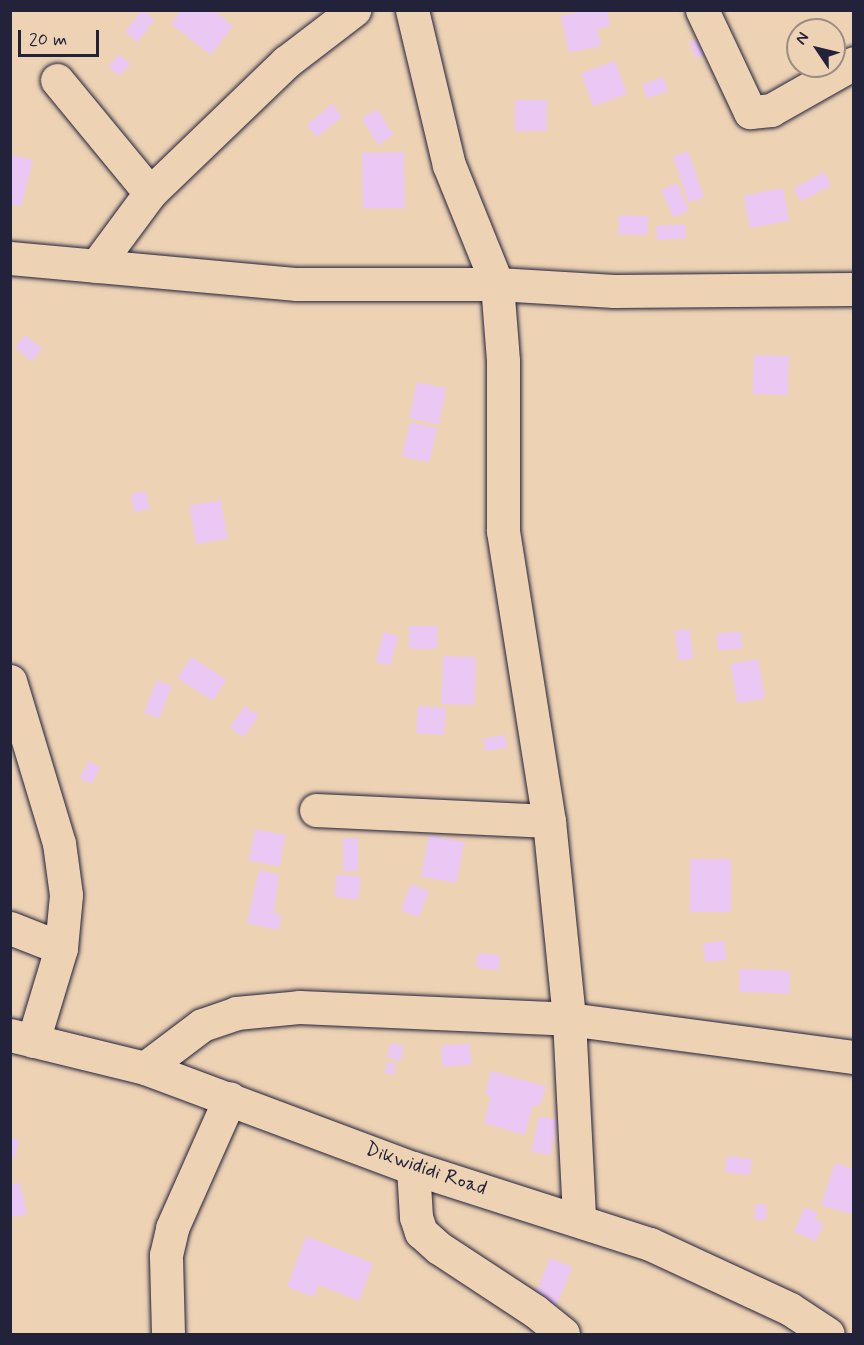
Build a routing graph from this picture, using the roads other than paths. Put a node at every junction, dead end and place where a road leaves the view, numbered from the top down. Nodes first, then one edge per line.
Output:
1 (354, 10) edge
2 (412, 10) edge
3 (702, 10) edge
4 (854, 63) edge
5 (57, 80) dead end
6 (150, 193) junction
7 (10, 258) edge
8 (96, 266) junction
9 (497, 284) junction
10 (854, 289) edge
11 (10, 681) edge
12 (316, 810) dead end
13 (549, 821) junction
14 (10, 927) edge
15 (61, 948) junction
16 (569, 1019) junction
17 (22, 1038) edge
18 (854, 1057) edge
19 (145, 1068) junction
20 (230, 1098) junction
21 (413, 1168) junction
22 (579, 1218) junction
23 (168, 1335) edge
24 (563, 1335) edge
25 (828, 1335) edge

1 - 6 street
2 - 9 street
3 - 4 street
5 - 6 street
6 - 8 street
7 - 8 street
8 - 9 street
9 - 10 street
9 - 13 street
11 - 15 street
12 - 13 street
13 - 16 street
14 - 15 street
15 - 17 street
16 - 18 street
16 - 19 street
16 - 22 street
17 - 19 street, Dikwididi Road
19 - 20 street, Dikwididi Road
20 - 21 street, Dikwididi Road
20 - 23 street
21 - 22 street, Dikwididi Road
21 - 24 street
22 - 25 street, Dikwididi Road

